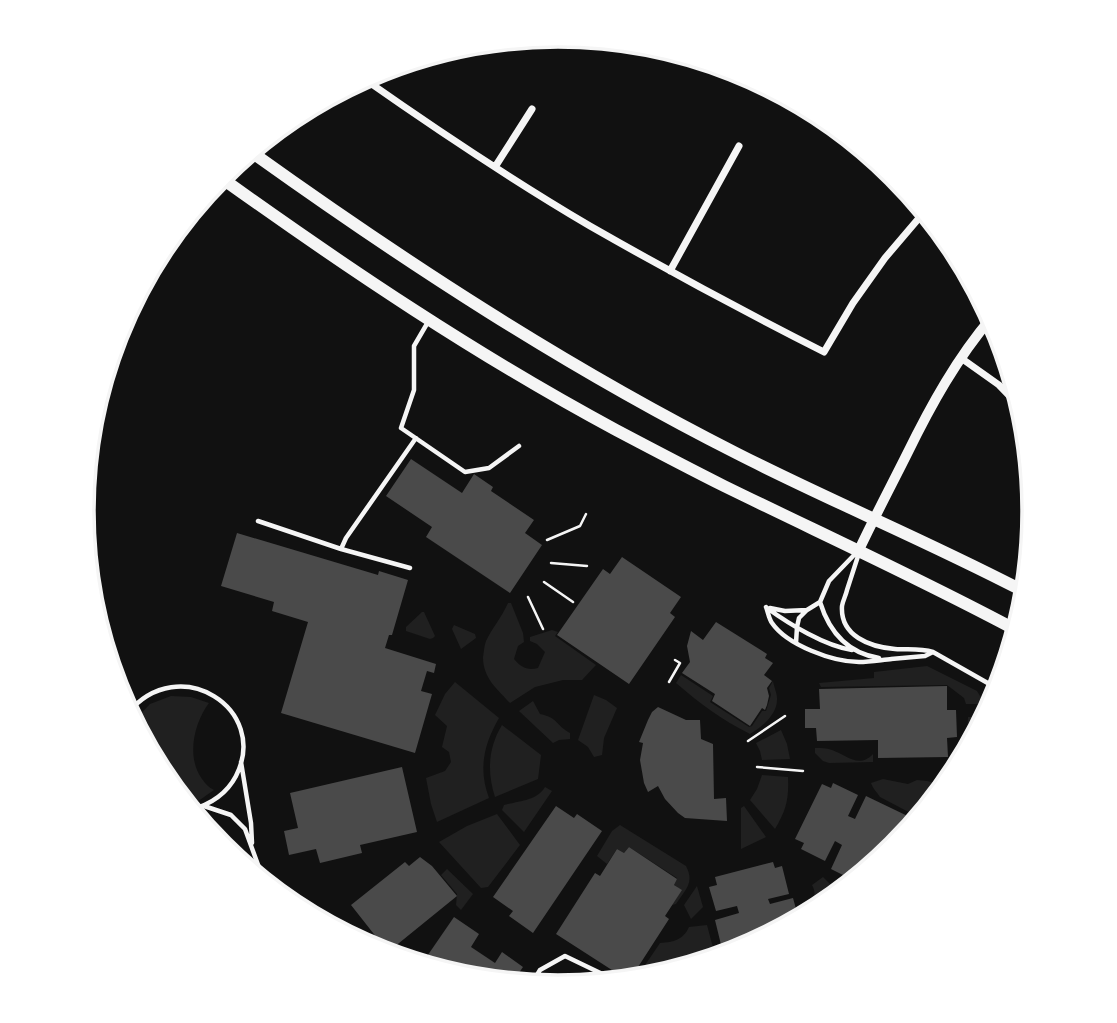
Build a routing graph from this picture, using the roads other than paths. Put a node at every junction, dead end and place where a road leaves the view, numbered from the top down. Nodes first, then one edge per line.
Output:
1 (375, 86) edge
2 (532, 109) dead end
3 (739, 146) dead end
4 (258, 157) edge
5 (495, 167) junction
6 (229, 184) edge
7 (919, 218) edge
8 (670, 271) junction
9 (430, 319) junction
10 (984, 327) edge
11 (961, 358) junction
12 (1008, 394) edge
13 (416, 438) junction
14 (519, 446) dead end
15 (874, 519) junction
16 (258, 521) dead end
17 (341, 548) junction
18 (859, 550) junction
19 (410, 568) dead end
20 (1016, 588) edge
21 (820, 602) junction
22 (766, 607) junction
23 (807, 610) junction
24 (797, 626) junction
25 (1008, 626) edge
26 (796, 643) junction
27 (855, 650) junction
28 (933, 653) junction
29 (892, 659) junction
30 (988, 685) edge
31 (137, 704) edge
32 (241, 761) junction
33 (203, 806) joint
34 (251, 848) junction
35 (258, 866) edge
36 (602, 974) edge
37 (537, 975) edge

1 - 5 street
2 - 5 street
3 - 8 street
4 - 15 main road
5 - 8 street
6 - 9 main road
7 - 8 street
9 - 13 lane
9 - 18 main road
10 - 11 street
11 - 12 street
11 - 15 street
13 - 14 lane
13 - 17 lane
15 - 18 street
15 - 20 main road
16 - 17 lane
17 - 19 lane
18 - 21 lane
18 - 25 main road
18 - 28 lane
21 - 23 lane
21 - 27 lane
22 - 23 lane
22 - 24 lane
22 - 26 lane
23 - 24 lane
24 - 26 lane
24 - 27 lane
26 - 29 lane
27 - 29 lane
28 - 29 lane
28 - 30 lane
31 - 32 lane
32 - 33 lane
32 - 34 lane
33 - 34 lane
34 - 35 lane
36 - 37 lane

